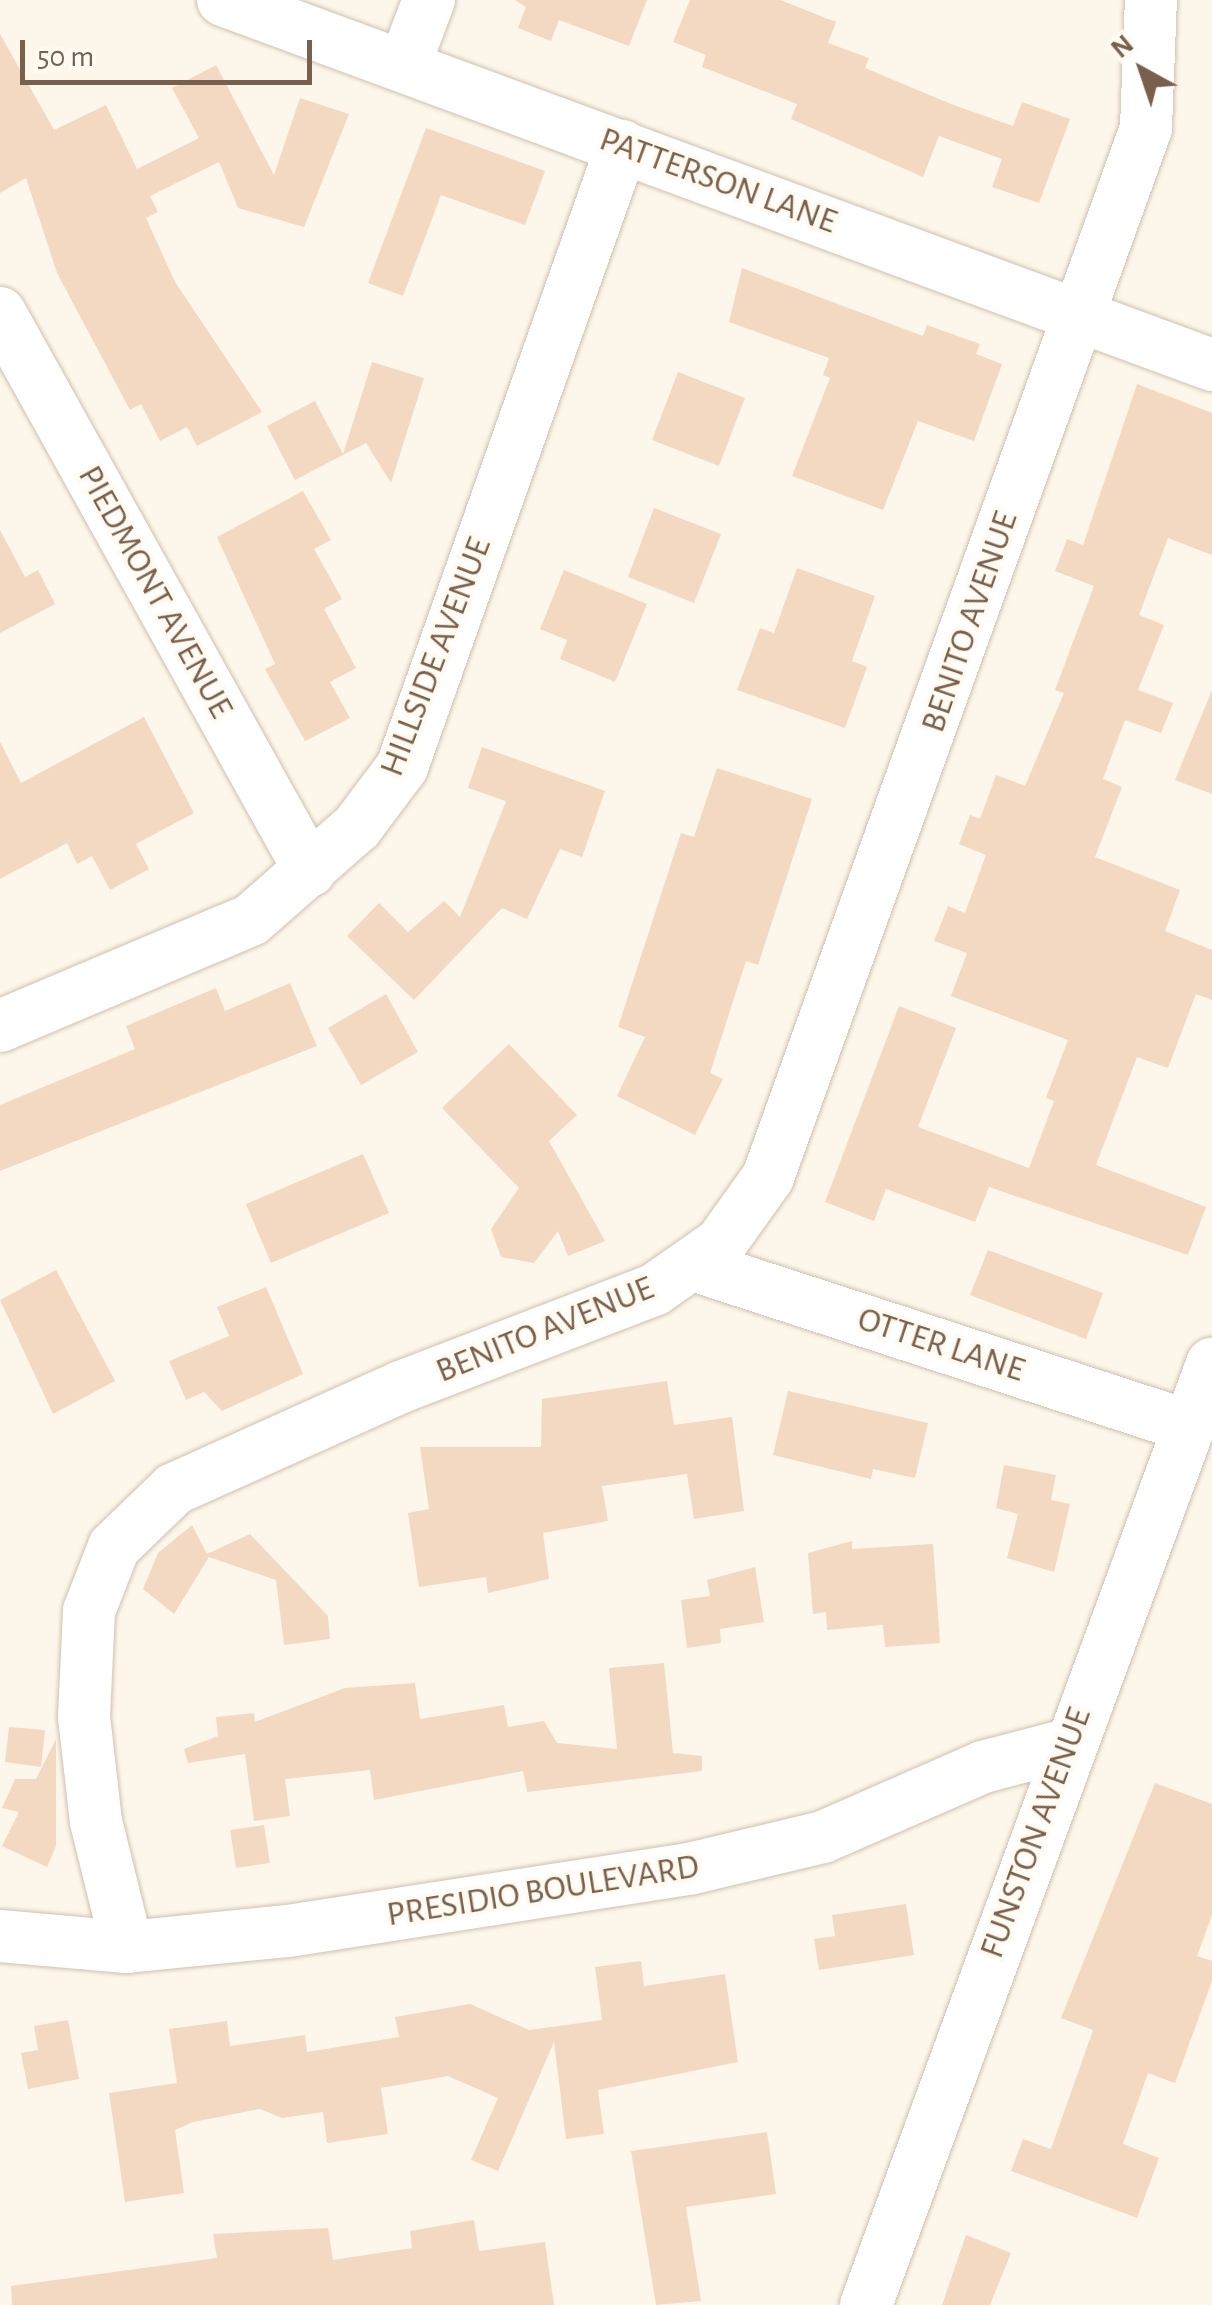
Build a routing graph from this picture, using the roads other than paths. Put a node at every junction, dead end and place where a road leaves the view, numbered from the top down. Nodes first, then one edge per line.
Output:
1 (223, 0) edge
2 (428, 0) edge
3 (1151, 0) edge
4 (404, 66) junction
5 (622, 146) junction
6 (0, 312) edge
7 (1079, 312) junction
8 (1212, 365) edge
9 (310, 871) junction
10 (0, 1026) edge
11 (693, 1265) junction
12 (1212, 1364) edge
13 (1188, 1426) junction
14 (1067, 1745) junction
15 (0, 1936) edge
16 (127, 1946) junction
17 (866, 2305) edge

1 - 4 street, PATTERSON LANE
2 - 4 street
3 - 7 street, BENITO AVENUE
4 - 5 street, PATTERSON LANE
5 - 7 street, PATTERSON LANE
5 - 9 street, HILLSIDE AVENUE
6 - 9 street, PIEDMONT AVENUE
7 - 8 street, PATTERSON LANE
7 - 11 street, BENITO AVENUE
9 - 10 street, HILLSIDE AVENUE
11 - 13 street, OTTER LANE
11 - 16 street, BENITO AVENUE
12 - 13 street, FUNSTON AVENUE
13 - 14 street, FUNSTON AVENUE
14 - 16 street, PRESIDIO BOULEVARD
14 - 17 street, FUNSTON AVENUE
15 - 16 street, PRESIDIO BOULEVARD

